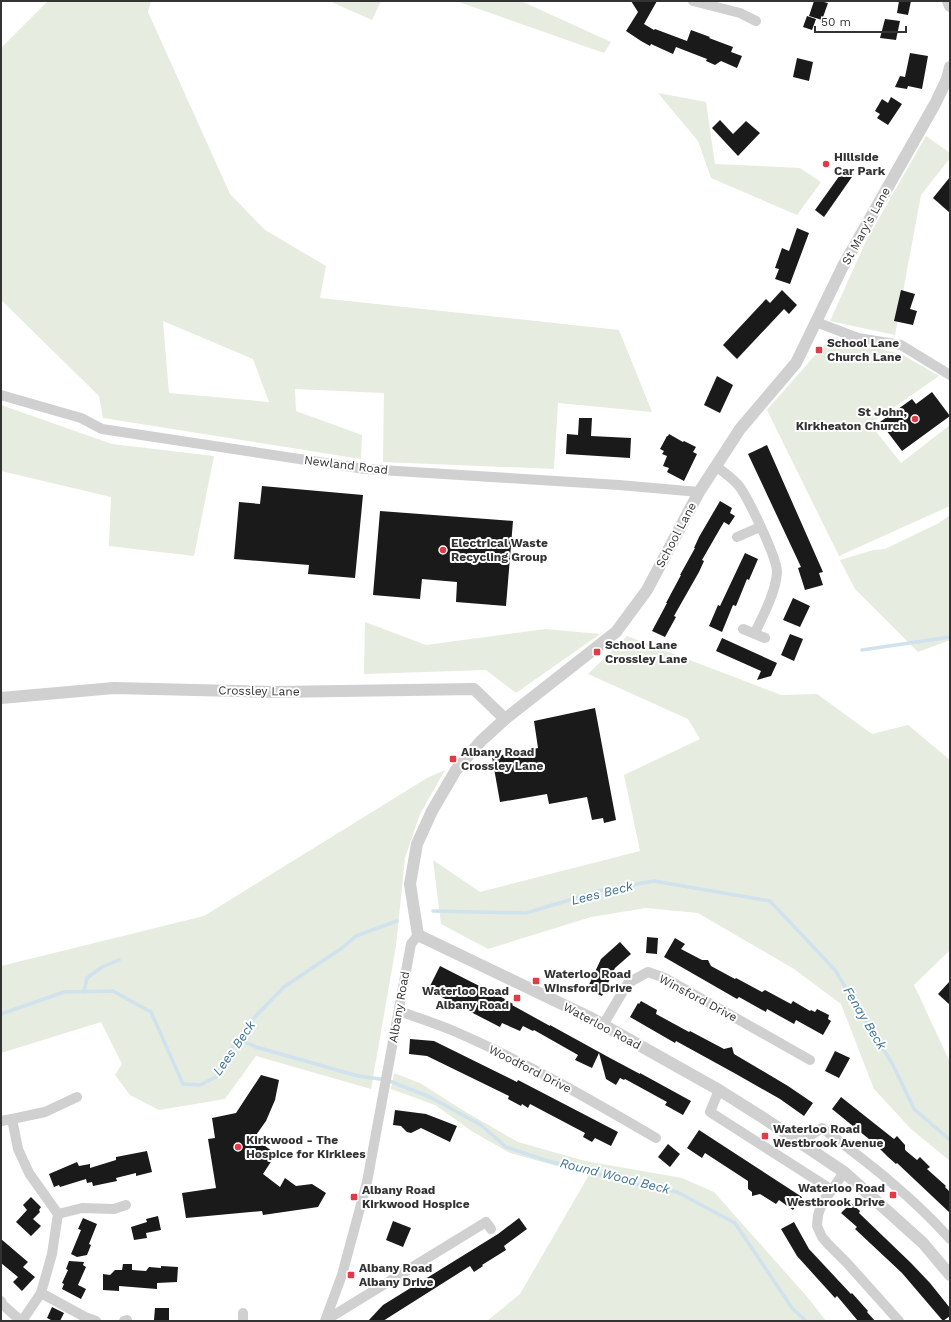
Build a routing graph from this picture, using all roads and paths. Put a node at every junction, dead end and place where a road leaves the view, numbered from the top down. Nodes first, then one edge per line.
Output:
1 (693, 1) edge
2 (948, 1) edge
3 (950, 6) edge
4 (756, 21) dead end
5 (950, 67) edge
6 (950, 82) edge
7 (935, 104) junction
8 (816, 322) junction
9 (950, 375) edge
10 (1, 395) edge
11 (716, 466) junction
12 (699, 492) junction
13 (760, 527) junction
14 (737, 537) dead end
15 (743, 629) dead end
16 (755, 633) junction
17 (765, 638) dead end
18 (1, 698) edge
19 (505, 719) junction
20 (418, 935) junction
21 (399, 1011) junction
22 (603, 1025) junction
23 (810, 1060) dead end
24 (719, 1090) junction
25 (77, 1097) dead end
26 (12, 1119) junction
27 (1, 1121) edge
28 (656, 1138) dead end
29 (800, 1142) junction
30 (844, 1172) junction
31 (832, 1190) junction
32 (126, 1205) dead end
33 (58, 1214) junction
34 (491, 1229) dead end
35 (950, 1239) edge
36 (950, 1274) edge
37 (42, 1293) junction
38 (1, 1301) edge
39 (325, 1320) edge
40 (22, 1321) edge
41 (96, 1321) edge
42 (899, 1321) edge

1 - 4 street
2 - 3 street
5 - 7 street, St Mary's Lane
6 - 7 street
7 - 8 street, St Mary's Lane
8 - 9 street
8 - 11 street, School Lane
10 - 12 street, Newland Road
11 - 12 street, School Lane
11 - 13 street
12 - 19 street, School Lane
13 - 14 street
13 - 16 street
15 - 16 street
16 - 17 street
18 - 19 street, Crossley Lane
19 - 20 street
20 - 21 street, Albany Road
20 - 22 street, Waterloo Road
21 - 28 street, Woodford Drive
21 - 39 street, Albany Road
22 - 23 street, Winsford Drive
22 - 24 street, Waterloo Road
24 - 29 street, Waterloo Road
24 - 31 street
25 - 26 street
26 - 27 street
26 - 33 street
29 - 30 street, Waterloo Road
29 - 35 street
30 - 31 street
30 - 36 street, Waterloo Road
31 - 42 street
32 - 33 street
33 - 37 street
34 - 39 street
37 - 40 street
37 - 41 street
38 - 40 street

